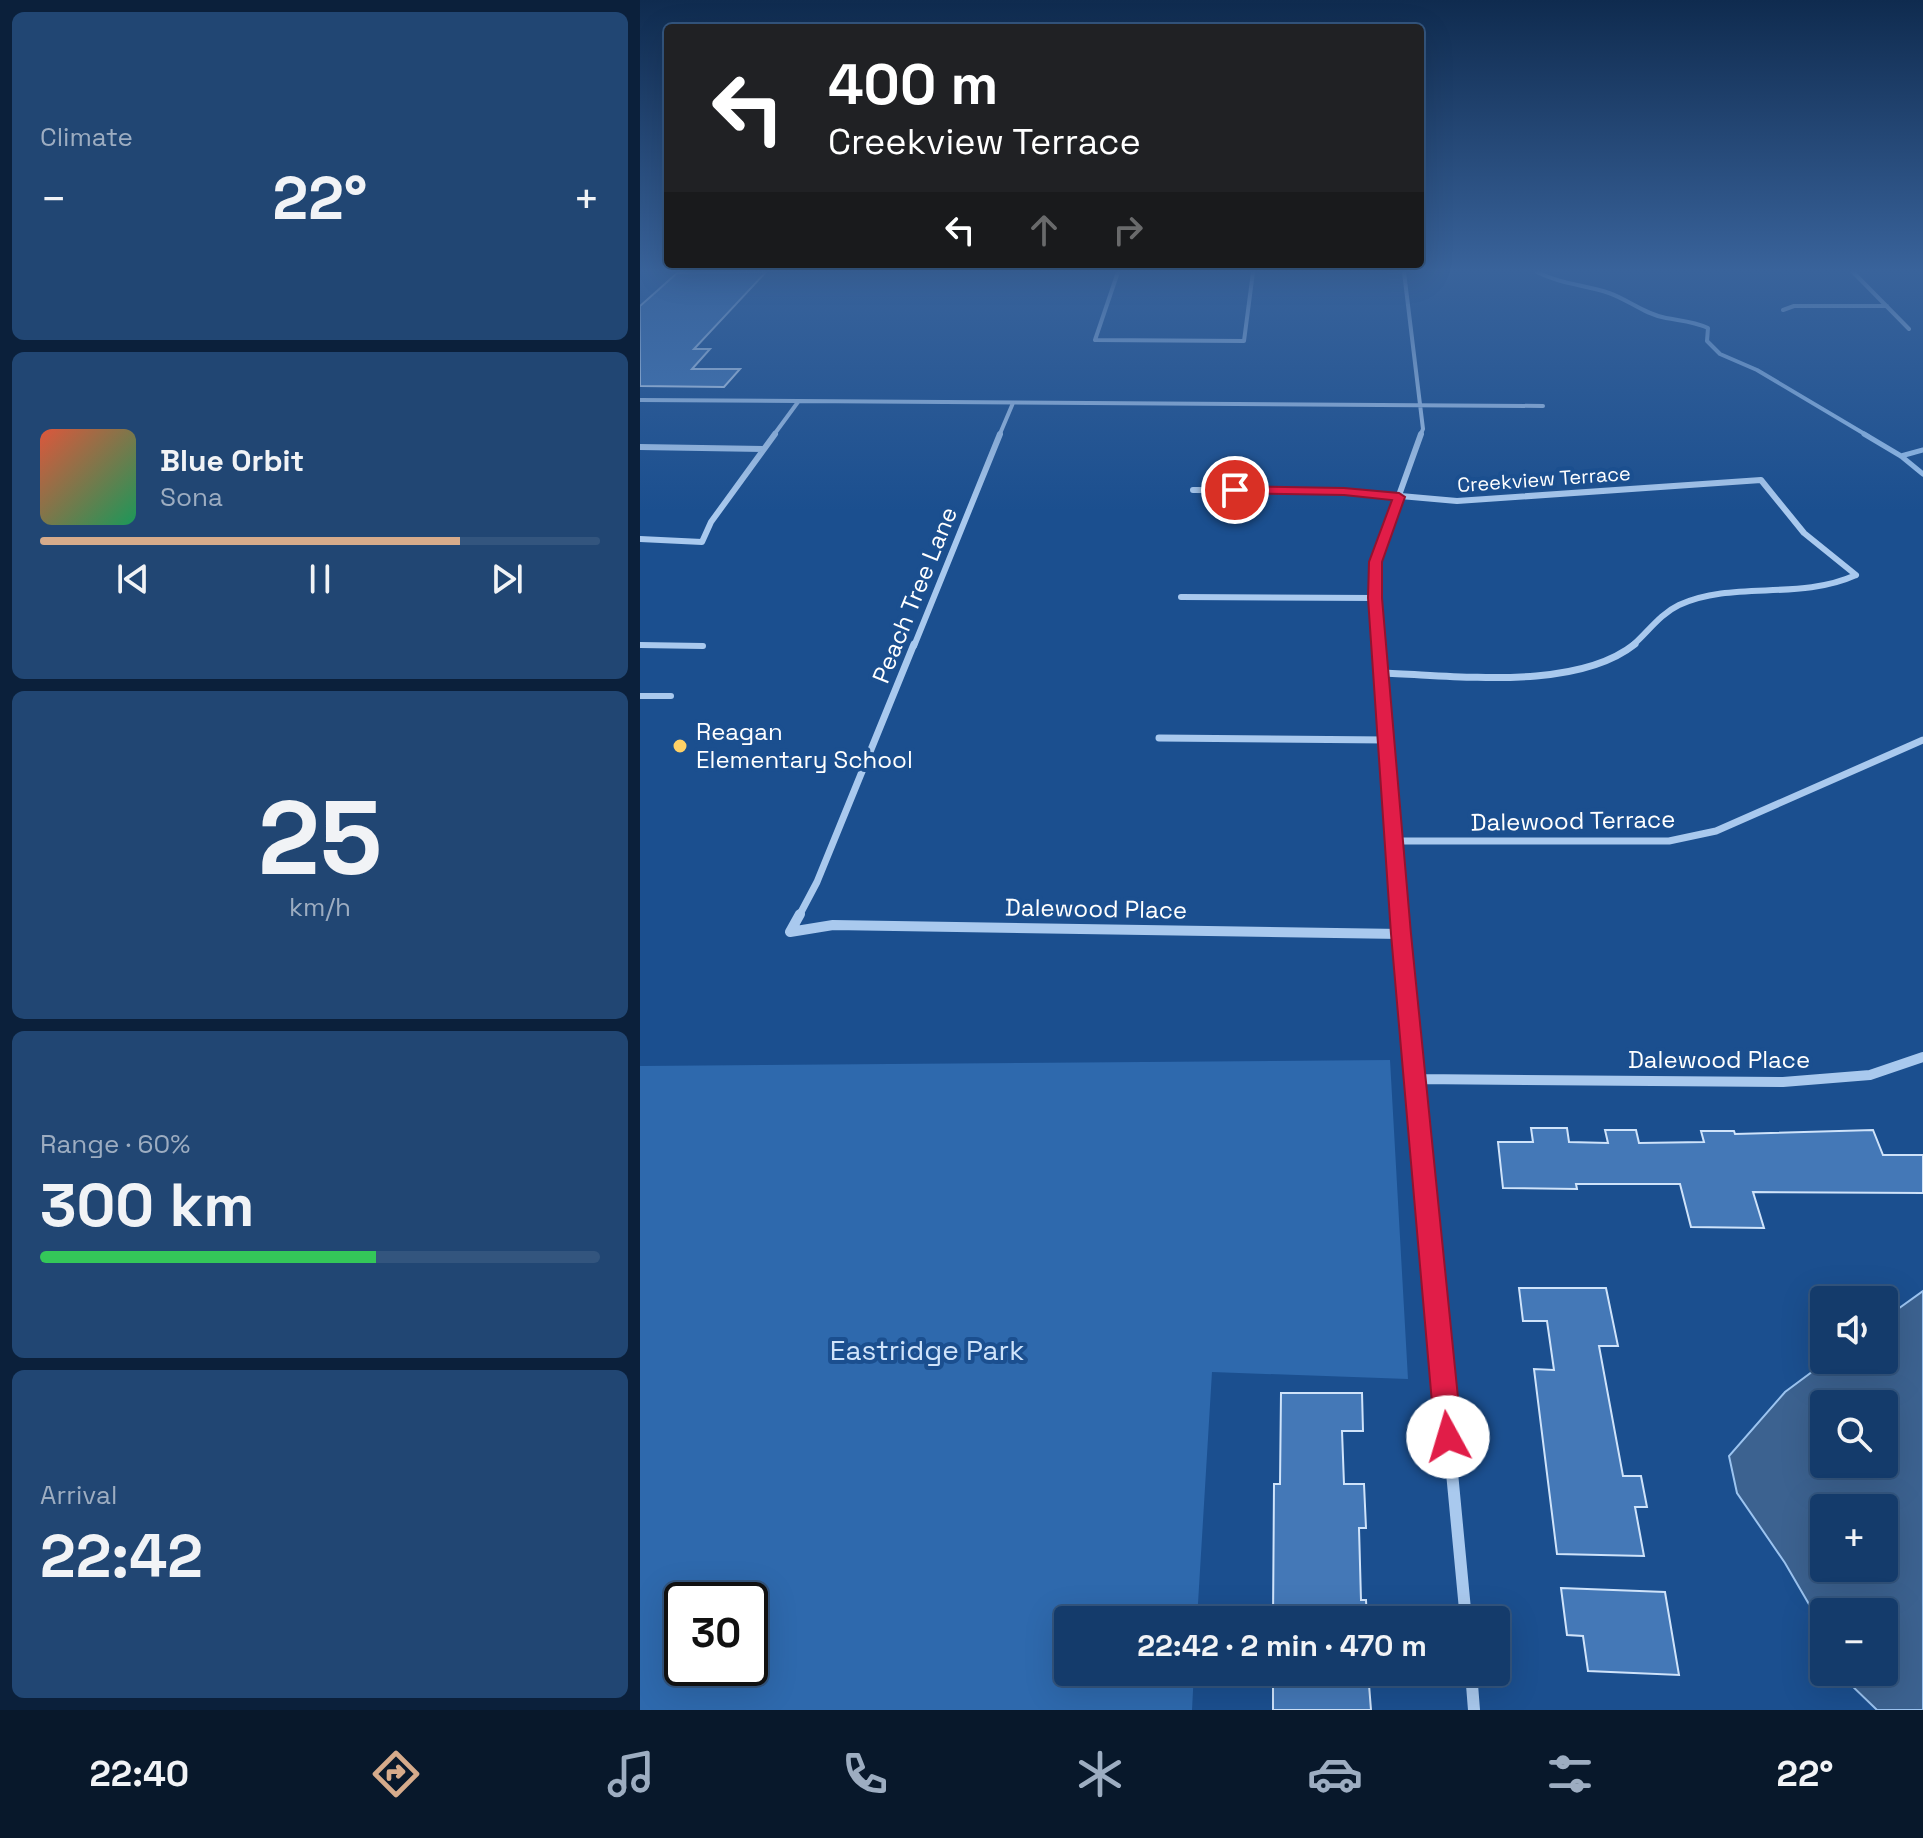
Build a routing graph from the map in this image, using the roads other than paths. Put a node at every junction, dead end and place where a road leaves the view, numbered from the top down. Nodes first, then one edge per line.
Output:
1 (1414, 352) edge
2 (640, 400) edge
3 (798, 402) junction
4 (1013, 403) junction
5 (1421, 406) junction
6 (1543, 406) dead end
7 (640, 447) edge
8 (763, 449) junction
9 (1193, 490) dead end
10 (1399, 497) junction
11 (640, 539) edge
12 (1181, 597) dead end
13 (1375, 598) junction
14 (640, 645) edge
15 (703, 646) dead end
16 (1381, 673) junction
17 (640, 696) edge
18 (671, 696) dead end
19 (1159, 738) dead end
20 (1387, 740) junction
21 (1923, 740) edge
22 (1395, 841) junction
23 (790, 932) joint
24 (1401, 934) junction
25 (1923, 1057) edge
26 (1416, 1079) junction
27 (1465, 1606) edge
28 (1472, 1686) edge
29 (1474, 1710) edge

1 - 5 street
2 - 3 street
3 - 4 street
3 - 8 street
4 - 5 street
4 - 23 street, Peach Tree Lane
5 - 6 street
5 - 10 street
7 - 8 street
8 - 11 street
9 - 10 street, Creekview Terrace
10 - 13 street
10 - 16 street, Creekview Terrace
12 - 13 street
13 - 16 street
14 - 15 lane
16 - 20 street
17 - 18 lane
19 - 20 street
20 - 22 street
21 - 22 street, Dalewood Terrace
22 - 24 street
23 - 24 street, Dalewood Place
24 - 26 street
25 - 26 street, Dalewood Place
26 - 27 street
28 - 29 street

